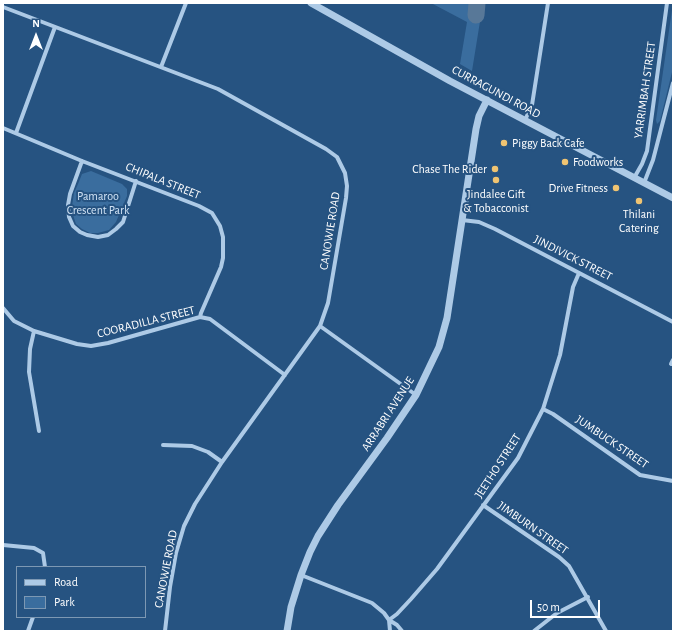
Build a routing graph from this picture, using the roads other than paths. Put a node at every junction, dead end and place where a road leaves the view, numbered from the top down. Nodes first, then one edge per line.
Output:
1 (186, 3) edge
2 (310, 3) edge
3 (548, 3) edge
4 (667, 3) edge
5 (3, 7) edge
6 (55, 27) junction
7 (161, 66) junction
8 (673, 83) edge
9 (487, 100) junction
10 (525, 120) junction
11 (3, 128) edge
12 (16, 133) junction
13 (82, 161) junction
14 (634, 178) junction
15 (136, 181) junction
16 (644, 183) junction
17 (673, 198) edge
18 (462, 220) junction
19 (579, 273) junction
20 (3, 308) edge
21 (200, 317) junction
22 (673, 322) edge
23 (320, 326) junction
24 (34, 331) junction
25 (285, 375) junction
26 (416, 395) junction
27 (543, 409) junction
28 (39, 431) dead end
29 (163, 445) dead end
30 (222, 462) junction
31 (673, 481) edge
32 (484, 505) junction
33 (3, 544) edge
34 (45, 566) edge
35 (301, 575) junction
36 (588, 597) junction
37 (33, 618) edge
38 (389, 620) junction
39 (28, 631) edge
40 (165, 631) edge
41 (287, 631) edge
42 (390, 631) edge
43 (402, 631) edge
44 (534, 631) edge
45 (606, 631) edge

1 - 7 street
2 - 9 street, CURRAGUNDI ROAD
3 - 10 street
4 - 14 street, YARRIMBAH STREET
5 - 6 street, CANOWIE ROAD
6 - 7 street, CANOWIE ROAD
6 - 12 street
7 - 23 street, CANOWIE ROAD
8 - 16 street, YARRIMBAH STREET
9 - 10 street, CURRAGUNDI ROAD
9 - 18 street, ARRABRI AVENUE
10 - 14 street, CURRAGUNDI ROAD
11 - 12 street, CHIPALA STREET
12 - 13 street, CHIPALA STREET
13 - 15 street, CHIPALA STREET
13 - 15 street
14 - 16 street, CURRAGUNDI ROAD
15 - 21 street, CHIPALA STREET
16 - 17 street, CURRAGUNDI ROAD
18 - 19 street, JINDIVICK STREET
18 - 26 street, ARRABRI AVENUE
19 - 22 street, JINDIVICK STREET
19 - 27 street, JEETHO STREET
20 - 24 street, COORADILLA STREET
21 - 24 street, COORADILLA STREET
21 - 25 street, COORADILLA STREET
23 - 25 street, CANOWIE ROAD
23 - 26 street
24 - 28 street
25 - 30 street, CANOWIE ROAD
26 - 35 street, ARRABRI AVENUE
27 - 31 street, JUMBUCK STREET
27 - 32 street, JEETHO STREET
29 - 30 street
30 - 40 street, CANOWIE ROAD
32 - 36 street, JIMBURN STREET
32 - 38 street, JEETHO STREET
33 - 34 street
35 - 38 street
35 - 41 street, ARRABRI AVENUE
36 - 44 street
36 - 45 street, JIMBURN STREET
37 - 39 street
38 - 42 street
38 - 43 street

